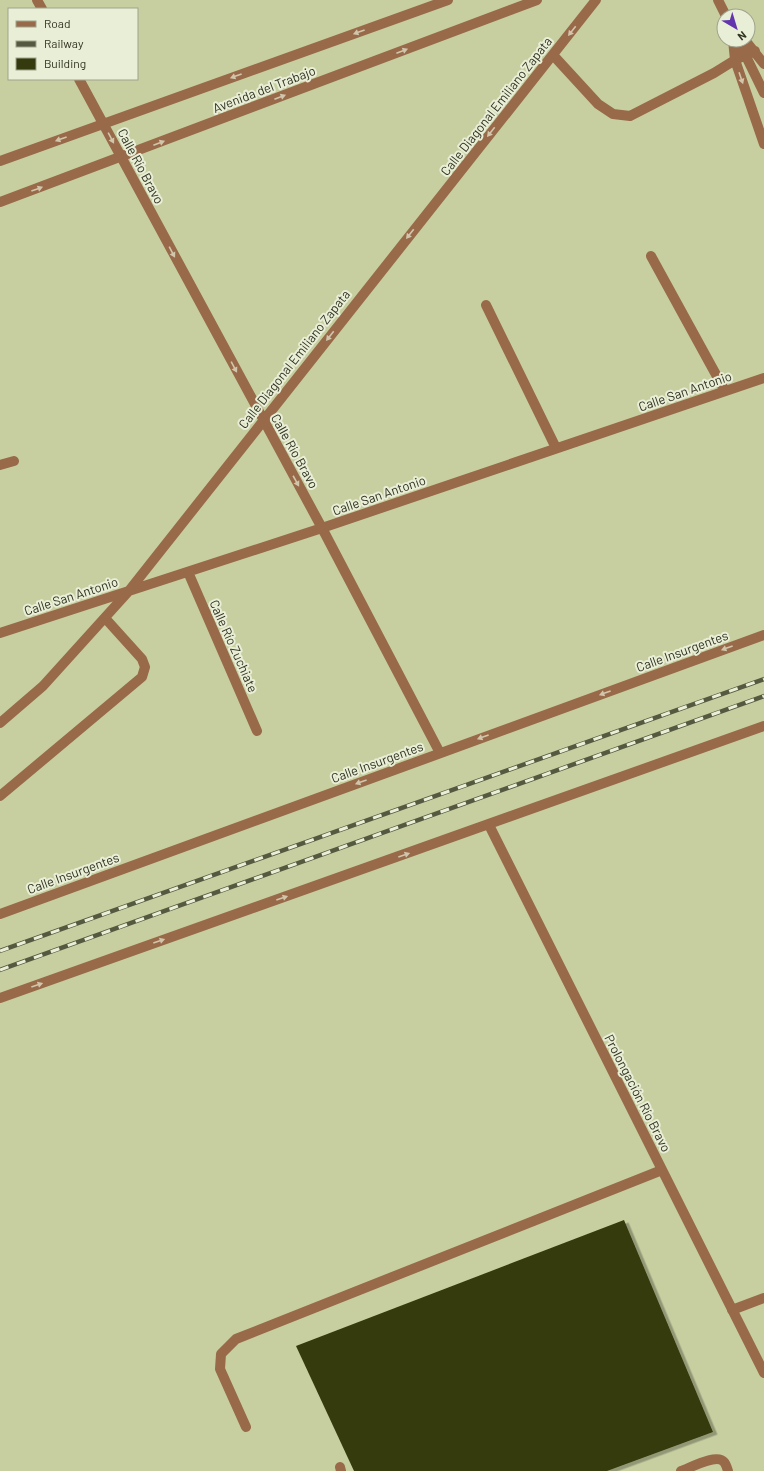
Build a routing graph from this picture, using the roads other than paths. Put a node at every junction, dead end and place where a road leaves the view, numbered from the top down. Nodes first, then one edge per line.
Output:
1 (448, 0) edge
2 (537, 0) edge
3 (596, 0) edge
4 (734, 48) edge
5 (745, 48) edge
6 (748, 48) edge
7 (750, 53) junction
8 (553, 55) junction
9 (735, 60) junction
10 (764, 64) edge
11 (80, 80) edge
12 (764, 93) edge
13 (103, 124) junction
14 (764, 144) edge
15 (121, 158) junction
16 (0, 161) edge
17 (0, 202) edge
18 (651, 256) dead end
19 (486, 305) dead end
20 (764, 378) edge
21 (725, 391) junction
22 (263, 420) junction
23 (556, 448) junction
24 (14, 461) dead end
25 (0, 465) edge
26 (322, 528) junction
27 (188, 572) junction
28 (128, 592) junction
29 (105, 618) junction
30 (0, 633) edge
31 (764, 635) edge
32 (0, 723) edge
33 (764, 726) edge
34 (257, 731) dead end
35 (440, 753) junction
36 (0, 796) edge
37 (489, 825) junction
38 (0, 914) edge
39 (0, 998) edge
40 (662, 1170) junction
41 (764, 1298) edge
42 (732, 1310) junction
43 (764, 1373) edge
44 (246, 1427) dead end
45 (681, 1471) edge
46 (728, 1471) edge

1 -> 13 street, Avenida del Trabajo
15 -> 2 street, Avenida del Trabajo
3 -> 8 street, Calle Diagonal Emiliano Zapata
4 - 9 street
5 - 7 street
6 - 7 street
7 - 9 street
7 - 10 street
7 - 12 street
8 - 9 street
8 -> 22 street, Calle Diagonal Emiliano Zapata
9 -> 14 street
11 - 13 street, Calle Río Bravo
13 -> 15 street, Calle Río Bravo
13 -> 16 street, Avenida del Trabajo
17 -> 15 street, Avenida del Trabajo
15 -> 22 street, Calle Río Bravo
18 - 21 street
19 - 23 street
20 - 21 street, Calle San Antonio
21 - 23 street, Calle San Antonio
22 -> 26 street, Calle Río Bravo
22 - 28 street, Calle Diagonal Emiliano Zapata
23 - 26 street, Calle San Antonio
24 - 25 street
26 - 27 street, Calle San Antonio
26 - 35 street, Calle Río Bravo
27 - 28 street, Calle San Antonio
27 - 34 street, Calle Río Zuchiate
28 - 29 street, Calle Diagonal Emiliano Zapata
28 - 30 street, Calle San Antonio
29 - 32 street, Calle Diagonal Emiliano Zapata
29 - 36 street
31 -> 35 street, Calle Insurgentes
33 - 37 street
35 -> 38 street, Calle Insurgentes
39 -> 37 street
37 - 40 street, Prolongación Río Bravo
40 - 42 street, Prolongación Río Bravo
40 - 44 street
41 - 42 street
42 - 43 street, Prolongación Río Bravo
45 - 46 street

